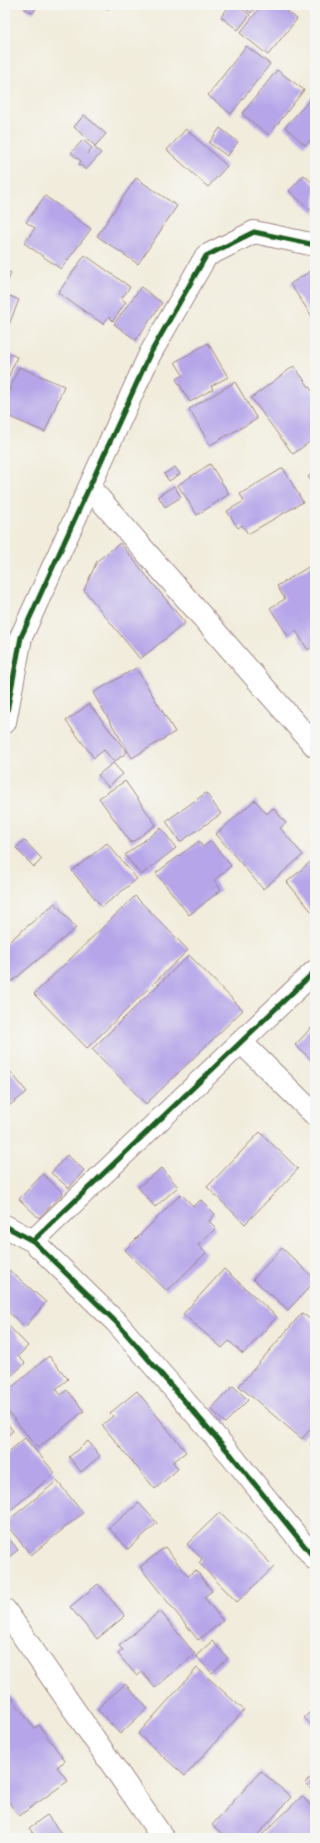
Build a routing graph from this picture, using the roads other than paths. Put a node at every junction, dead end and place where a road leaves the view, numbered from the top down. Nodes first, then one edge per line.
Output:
1 (315, 245) edge
2 (90, 488) junction
3 (13, 635) edge
4 (5, 722) edge
5 (315, 746) edge
6 (315, 972) edge
7 (241, 1042) junction
8 (315, 1115) edge
9 (5, 1226) edge
10 (33, 1240) junction
11 (315, 1559) edge
12 (5, 1610) edge
13 (163, 1838) edge

1 - 2 street
2 - 3 street
2 - 5 street
3 - 4 street
6 - 7 street
7 - 8 street
7 - 10 street
9 - 10 street
10 - 11 street
12 - 13 street

